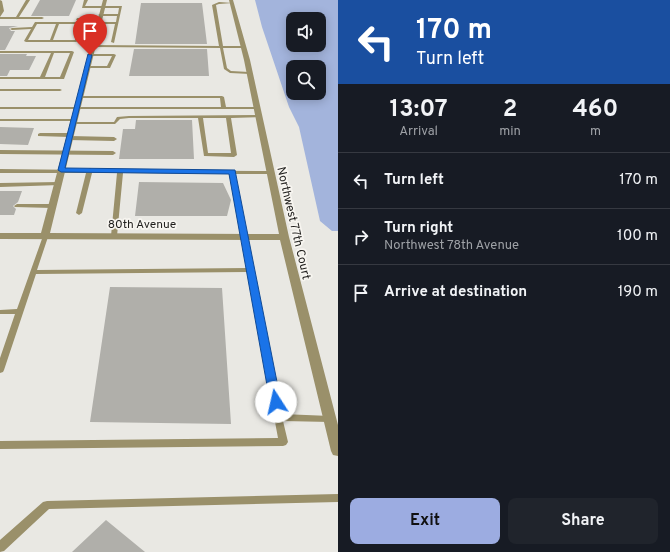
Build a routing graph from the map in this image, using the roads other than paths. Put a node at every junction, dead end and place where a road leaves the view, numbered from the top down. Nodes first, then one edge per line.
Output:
1 (28, 0) edge
2 (86, 0) edge
3 (0, 1) edge
4 (231, 1) edge
5 (104, 4) edge
6 (119, 15) junction
7 (0, 17) edge
8 (17, 18) junction
9 (99, 19) junction
10 (58, 23) junction
11 (117, 23) junction
12 (33, 28) junction
13 (12, 29) dead end
14 (78, 36) junction
15 (94, 36) junction
16 (51, 41) junction
17 (113, 42) dead end
18 (92, 46) junction
19 (221, 47) junction
20 (243, 47) junction
21 (0, 52) edge
22 (53, 52) junction
23 (90, 55) junction
24 (87, 67) junction
25 (249, 73) junction
26 (0, 78) edge
27 (42, 78) junction
28 (0, 90) edge
29 (60, 90) dead end
30 (79, 97) junction
31 (0, 108) edge
32 (76, 108) junction
33 (224, 108) junction
34 (258, 112) junction
35 (200, 117) junction
36 (228, 117) junction
37 (0, 120) edge
38 (73, 122) junction
39 (40, 136) dead end
40 (70, 137) junction
41 (114, 139) dead end
42 (0, 152) edge
43 (66, 153) junction
44 (113, 153) dead end
45 (61, 170) junction
46 (90, 170) junction
47 (0, 171) edge
48 (120, 171) junction
49 (232, 172) junction
50 (270, 172) junction
51 (58, 184) junction
52 (0, 185) edge
53 (17, 206) dead end
54 (52, 206) junction
55 (79, 213) dead end
56 (0, 236) edge
57 (114, 236) junction
58 (245, 236) junction
59 (284, 236) junction
60 (45, 237) junction
61 (251, 270) junction
62 (33, 272) junction
63 (0, 312) edge
64 (20, 312) junction
65 (0, 370) edge
66 (278, 417) junction
67 (330, 419) junction
68 (0, 446) edge
69 (338, 451) edge
70 (338, 498) edge
71 (0, 547) edge

1 - 8 lane
2 - 5 lane
3 - 7 lane
4 - 19 lane
4 - 20 street, Northwest 77th Court
5 - 6 lane
5 - 9 street
6 - 9 lane
6 - 11 lane
7 - 8 lane
8 - 9 lane
9 - 11 lane
9 - 15 street
10 - 12 lane
10 - 14 lane
10 - 16 lane
11 - 17 lane
12 - 13 lane
12 - 16 lane
14 - 15 lane
14 - 16 lane
15 - 18 street
18 - 19 lane
18 - 23 street
19 - 20 lane
19 - 25 lane
20 - 25 street, Northwest 77th Court
21 - 22 lane
22 - 27 lane
22 - 27 lane
23 - 24 street
23 - 24 lane
24 - 30 street
25 - 34 street, Northwest 77th Court
26 - 27 lane
28 - 29 lane
30 - 32 street
30 - 33 lane
31 - 32 lane
32 - 33 lane
32 - 38 street
33 - 34 lane
34 - 36 lane
34 - 50 street, Northwest 77th Court
35 - 36 lane
35 - 36 lane
35 - 38 lane
37 - 38 lane
38 - 40 street
39 - 40 lane
40 - 41 lane
40 - 43 street
42 - 43 lane
43 - 44 lane
43 - 45 street
45 - 46 lane
45 - 47 lane
45 - 51 street
46 - 48 lane
46 - 55 lane
48 - 49 lane
48 - 57 lane
49 - 50 lane
49 - 58 lane
50 - 59 street, Northwest 77th Court
51 - 52 lane
51 - 54 street
53 - 54 lane
54 - 60 street
56 - 60 street, 80th Avenue
57 - 58 street, 80th Avenue
57 - 60 street, 80th Avenue
58 - 59 street, 80th Avenue
58 - 61 lane
59 - 67 street, Northwest 77th Court
60 - 62 lane
61 - 62 lane
61 - 66 lane
62 - 64 lane
63 - 64 lane
64 - 65 lane
66 - 67 lane
66 - 68 lane
67 - 69 street, Northwest 77th Court
70 - 71 lane

